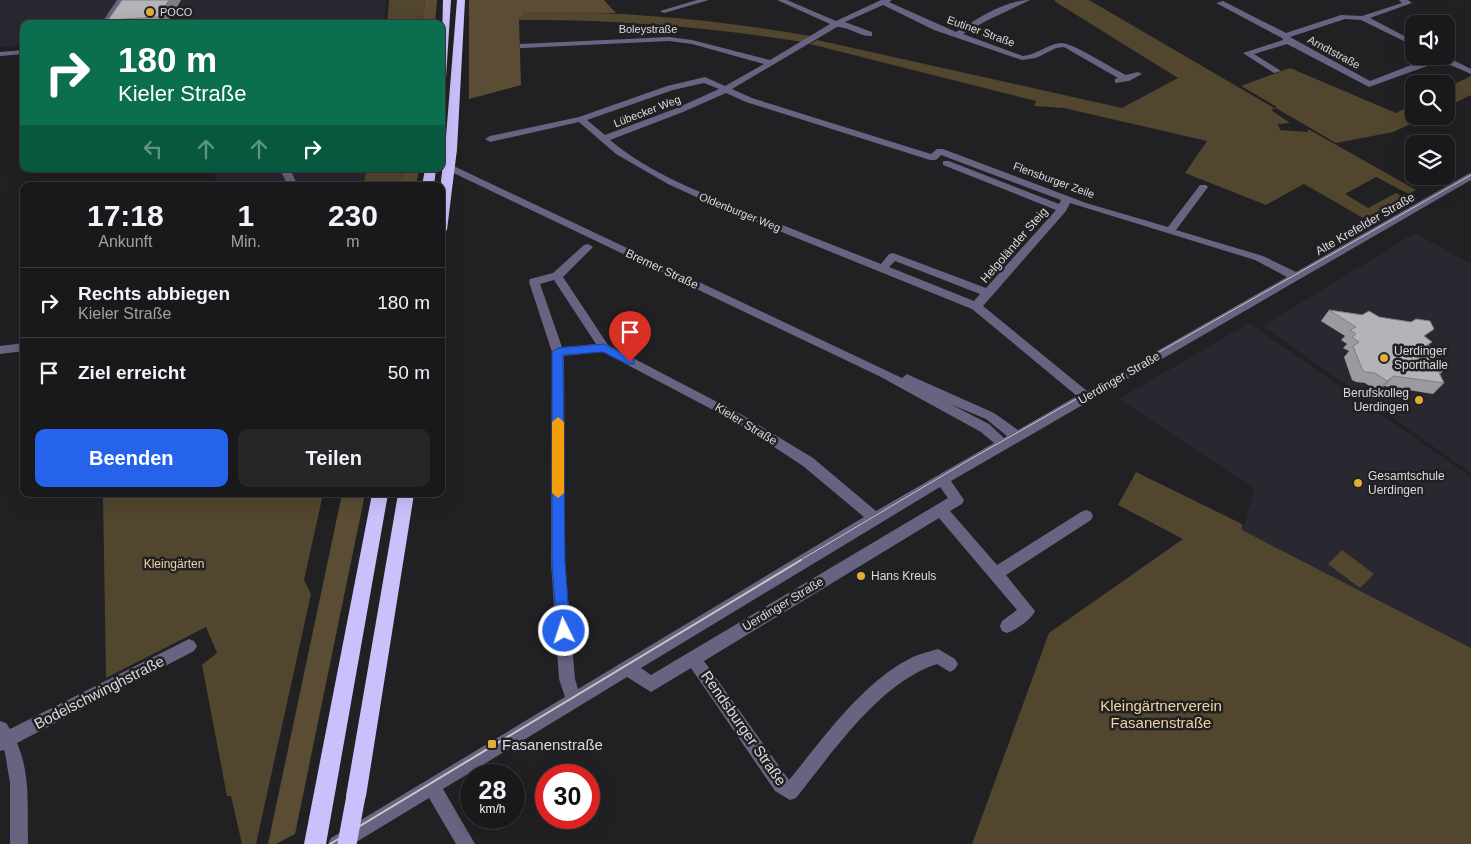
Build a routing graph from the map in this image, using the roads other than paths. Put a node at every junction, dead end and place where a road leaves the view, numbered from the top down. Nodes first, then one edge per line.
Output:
1 (121, 0) edge
2 (447, 0) edge
3 (461, 0) edge
4 (705, 0) edge
5 (781, 0) edge
6 (861, 0) edge
7 (1026, 0) edge
8 (1403, 0) edge
9 (885, 1) edge
10 (1220, 3) dead end
11 (873, 7) junction
12 (664, 11) dead end
13 (1363, 18) junction
14 (108, 20) edge
15 (839, 24) junction
16 (445, 27) edge
17 (870, 34) dead end
18 (956, 35) junction
19 (1286, 38) junction
20 (1405, 39) edge
21 (523, 46) dead end
22 (20, 52) edge
23 (0, 54) edge
24 (771, 63) junction
25 (1455, 64) edge
26 (1418, 65) edge
27 (1278, 71) dead end
28 (1471, 72) edge
29 (1138, 74) dead end
30 (1126, 79) junction
31 (1116, 82) dead end
32 (725, 89) junction
33 (581, 119) junction
34 (490, 139) dead end
35 (604, 139) junction
36 (445, 165) edge
37 (1470, 177) edge
38 (1202, 187) dead end
39 (445, 197) edge
40 (1064, 204) junction
41 (1171, 230) junction
42 (588, 248) dead end
43 (883, 268) junction
44 (557, 276) junction
45 (1297, 277) junction
46 (989, 293) junction
47 (976, 306) junction
48 (20, 348) edge
49 (604, 348) junction
50 (0, 350) edge
51 (558, 352) junction
52 (883, 373) junction
53 (1086, 397) junction
54 (1017, 436) junction
55 (1003, 444) junction
56 (942, 480) junction
57 (379, 497) edge
58 (406, 497) edge
59 (941, 510) junction
60 (1086, 516) dead end
61 (875, 518) junction
62 (995, 574) junction
63 (1007, 626) dead end
64 (189, 646) dead end
65 (693, 658) junction
66 (950, 664) dead end
67 (627, 667) junction
68 (574, 699) junction
69 (3, 737) edge
70 (431, 786) junction
71 (19, 844) edge
72 (315, 844) edge
73 (336, 844) edge
74 (347, 844) edge
75 (466, 844) edge

1 - 14 street
2 - 16 highway
3 - 39 highway, bridge
4 - 12 street
5 - 15 street
6 - 11 street
7 - 18 street
8 - 13 street
9 - 11 street, Lübecker Weg
9 - 18 street, Eutiner Straße
10 - 19 street, Arndtstraße
11 - 15 street, Lübecker Weg
13 - 19 street
13 - 20 street
15 - 17 street
15 - 24 street, Lübecker Weg
18 - 30 street, Eutiner Straße
19 - 26 street, Arndtstraße
19 - 27 street, Arndtstraße
21 - 24 street, Boleystraße
22 - 23 street
24 - 32 street, Lübecker Weg
25 - 28 street
29 - 30 street
30 - 31 street
32 - 33 street, Lübecker Weg
32 - 35 street, Lübecker Weg
32 - 40 street, Flensburger Zeile
33 - 34 street, Lübecker Weg
33 - 35 street, Lübecker Weg
35 - 43 street, Oldenburger Weg
36 - 52 street, Bremer Straße
37 - 45 street, Alte Krefelder Straße
38 - 41 street
40 - 41 street, Flensburger Zeile
40 - 46 street, Helgoländer Steig
41 - 45 street, Flensburger Zeile
42 - 44 street
43 - 46 street
43 - 47 street, Oldenburger Weg
44 - 49 street, Kieler Straße
44 - 51 street
45 - 53 street, Uerdinger Straße
46 - 47 street, Helgoländer Steig
47 - 53 street, Oldenburger Weg
48 - 50 street
49 - 51 street
49 - 61 street, Kieler Straße
51 - 68 street
52 - 54 street, Bremer Straße
52 - 55 street, Bremer Straße
53 - 54 street, Uerdinger Straße
54 - 55 street, Uerdinger Straße
55 - 56 street, Uerdinger Straße
56 - 59 street, Uerdinger Straße
56 - 61 street, Uerdinger Straße
57 - 72 highway
58 - 74 highway, bridge
59 - 62 street
59 - 65 street, Uerdinger Straße
60 - 62 street
61 - 67 street, Uerdinger Straße
62 - 63 street
64 - 69 street, Bodelschwinghstraße
65 - 66 street, Rendsburger Straße
65 - 67 street, Uerdinger Straße
67 - 68 street, Uerdinger Straße
68 - 70 street, Uerdinger Straße
69 - 71 street, Bodelschwinghstraße
70 - 73 street, Uerdinger Straße
70 - 75 street

